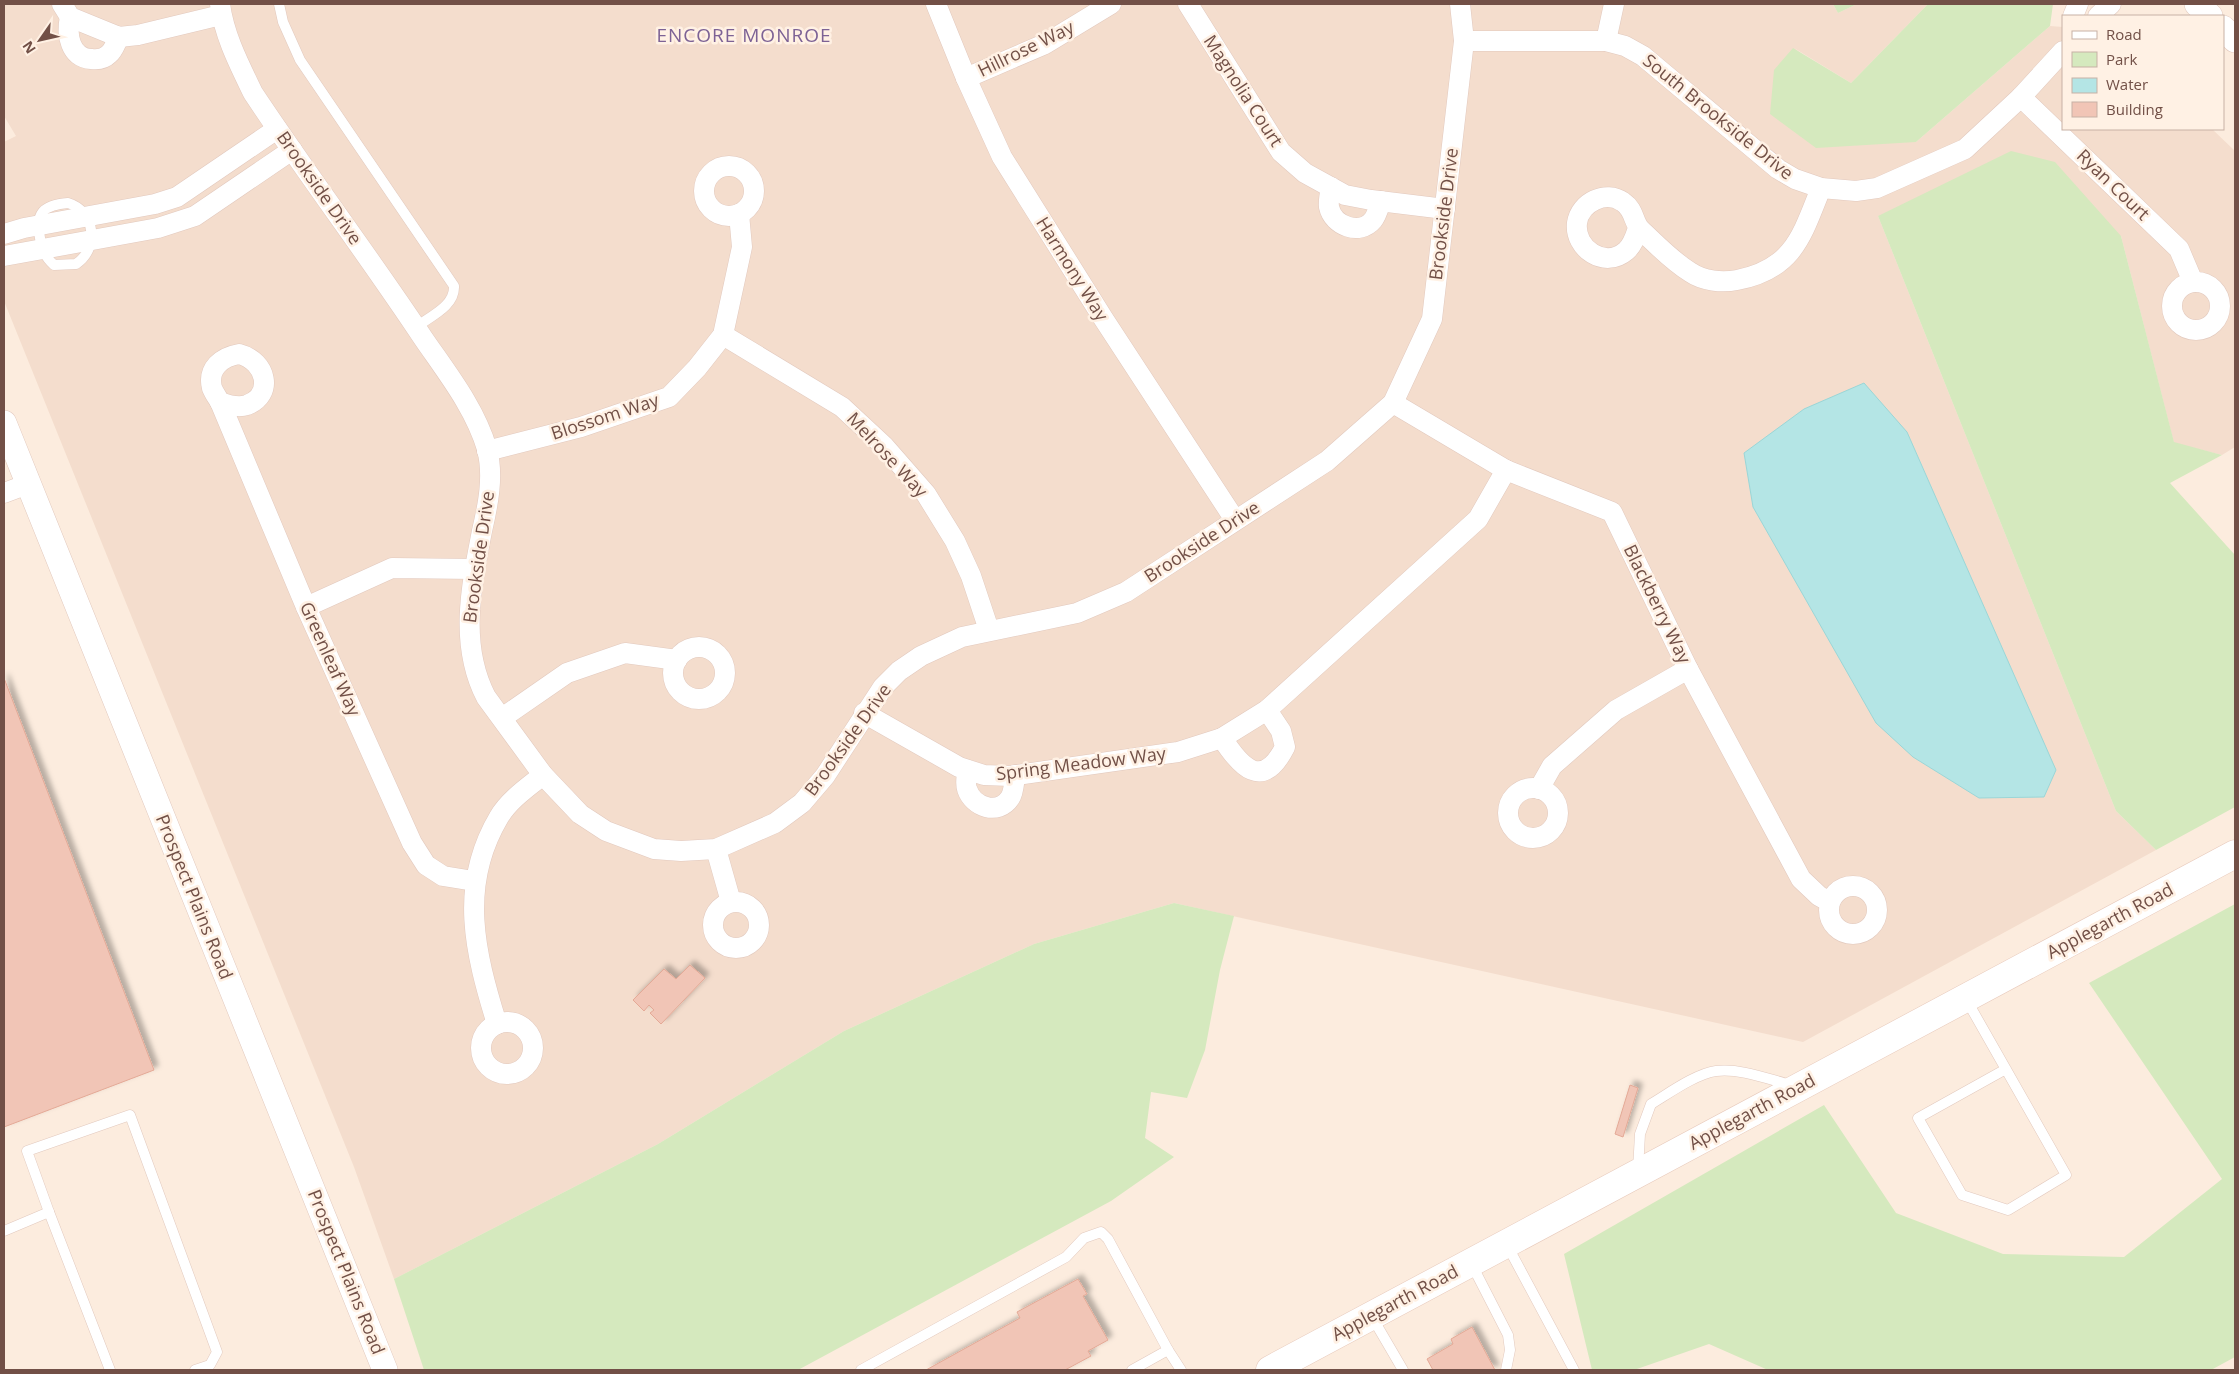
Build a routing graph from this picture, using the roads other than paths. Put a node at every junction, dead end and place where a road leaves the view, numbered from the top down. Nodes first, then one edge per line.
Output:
1 (279, 4) edge
2 (936, 4) edge
3 (1111, 4) edge
4 (1188, 4) edge
5 (1460, 4) edge
6 (1614, 4) edge
7 (2197, 4) edge
8 (220, 9) edge
9 (66, 10) edge
10 (2209, 15) edge
11 (2224, 29) edge
12 (119, 36) junction
13 (2062, 39) edge
14 (2235, 40) edge
15 (1464, 41) junction
16 (1606, 41) junction
17 (2056, 58) edge
18 (966, 78) junction
19 (2021, 97) junction
20 (277, 129) junction
21 (292, 150) junction
22 (1331, 187) junction
23 (1821, 188) junction
24 (1381, 201) junction
25 (1445, 210) junction
26 (738, 214) dead end
27 (87, 217) junction
28 (38, 226) junction
29 (1638, 228) dead end
30 (4, 234) edge
31 (92, 240) junction
32 (42, 248) junction
33 (4, 256) edge
34 (2193, 282) dead end
35 (416, 327) junction
36 (723, 335) junction
37 (220, 402) dead end
38 (1394, 403) junction
39 (4, 423) edge
40 (487, 451) junction
41 (1506, 470) junction
42 (28, 484) junction
43 (4, 493) edge
44 (1235, 520) junction
45 (475, 569) junction
46 (306, 607) junction
47 (990, 630) junction
48 (677, 660) dead end
49 (1688, 669) junction
50 (1267, 710) junction
51 (864, 713) junction
52 (502, 718) junction
53 (1222, 738) junction
54 (967, 770) junction
55 (543, 775) junction
56 (1015, 775) junction
57 (1539, 789) dead end
58 (716, 849) junction
59 (2235, 854) edge
60 (474, 882) junction
61 (731, 902) dead end
62 (1830, 902) dead end
63 (1966, 998) junction
64 (497, 1024) dead end
65 (2006, 1069) junction
66 (1800, 1087) junction
67 (1638, 1174) junction
68 (49, 1212) junction
69 (4, 1231) edge
70 (1506, 1244) junction
71 (1470, 1263) junction
72 (1371, 1316) junction
73 (1168, 1350) junction
74 (110, 1370) edge
75 (195, 1370) edge
76 (385, 1370) edge
77 (861, 1370) edge
78 (1132, 1370) edge
79 (1181, 1370) edge
80 (1270, 1370) edge
81 (1403, 1370) edge
82 (1506, 1370) edge
83 (1574, 1370) edge

1 - 35 lane
2 - 18 street, Harmony Way
3 - 18 street, Hillrose Way
4 - 22 street, Magnolia Court
5 - 15 street, Brookside Drive
6 - 16 street
7 - 10 street
8 - 12 street
8 - 20 street, Brookside Drive
9 - 12 street
9 - 12 street
11 - 14 street
13 - 17 street, South Brookside Drive
15 - 16 street, South Brookside Drive
15 - 25 street, Brookside Drive
16 - 23 street, South Brookside Drive
17 - 19 street, South Brookside Drive
18 - 44 street, Harmony Way
19 - 23 street, South Brookside Drive
19 - 34 street, Ryan Court
20 - 21 street, Brookside Drive
20 - 27 street
21 - 31 street
21 - 35 street, Brookside Drive
22 - 24 street, Magnolia Court
22 - 24 street
23 - 29 street
24 - 25 street, Magnolia Court
25 - 38 street, Brookside Drive
26 - 36 street, Blossom Way
27 - 28 street
27 - 31 lane
28 - 30 street
28 - 32 lane
31 - 32 street
32 - 33 street
35 - 40 street, Brookside Drive
36 - 40 street, Blossom Way
36 - 47 street, Melrose Way
37 - 46 street, Greenleaf Way
38 - 41 street, Blackberry Way
38 - 44 street, Brookside Drive
39 - 42 street, Prospect Plains Road
40 - 45 street, Brookside Drive
41 - 49 street, Blackberry Way
41 - 50 street, Spring Meadow Way
42 - 43 street
42 - 76 street, Prospect Plains Road
44 - 47 street, Brookside Drive
45 - 46 street
45 - 52 street, Brookside Drive
46 - 60 street, Greenleaf Way
47 - 51 street, Brookside Drive
48 - 52 street
49 - 57 street
49 - 62 street, Blackberry Way
50 - 53 street, Spring Meadow Way
50 - 53 street
51 - 54 street, Spring Meadow Way
51 - 58 street, Brookside Drive
52 - 55 street, Brookside Drive
53 - 56 street, Spring Meadow Way
54 - 56 street, Spring Meadow Way
54 - 56 street
55 - 58 street, Brookside Drive
55 - 60 street
58 - 61 street
59 - 63 main road, Applegarth Road
60 - 64 street
63 - 65 lane
63 - 66 main road, Applegarth Road
65 - 65 lane
66 - 67 main road, Applegarth Road
66 - 67 lane
67 - 70 main road, Applegarth Road
68 - 69 lane
68 - 74 lane
68 - 75 lane
70 - 71 main road, Applegarth Road
70 - 83 lane
71 - 72 main road, Applegarth Road
71 - 82 lane
72 - 80 main road, Applegarth Road
72 - 81 lane
73 - 77 lane
73 - 78 lane
73 - 79 lane

